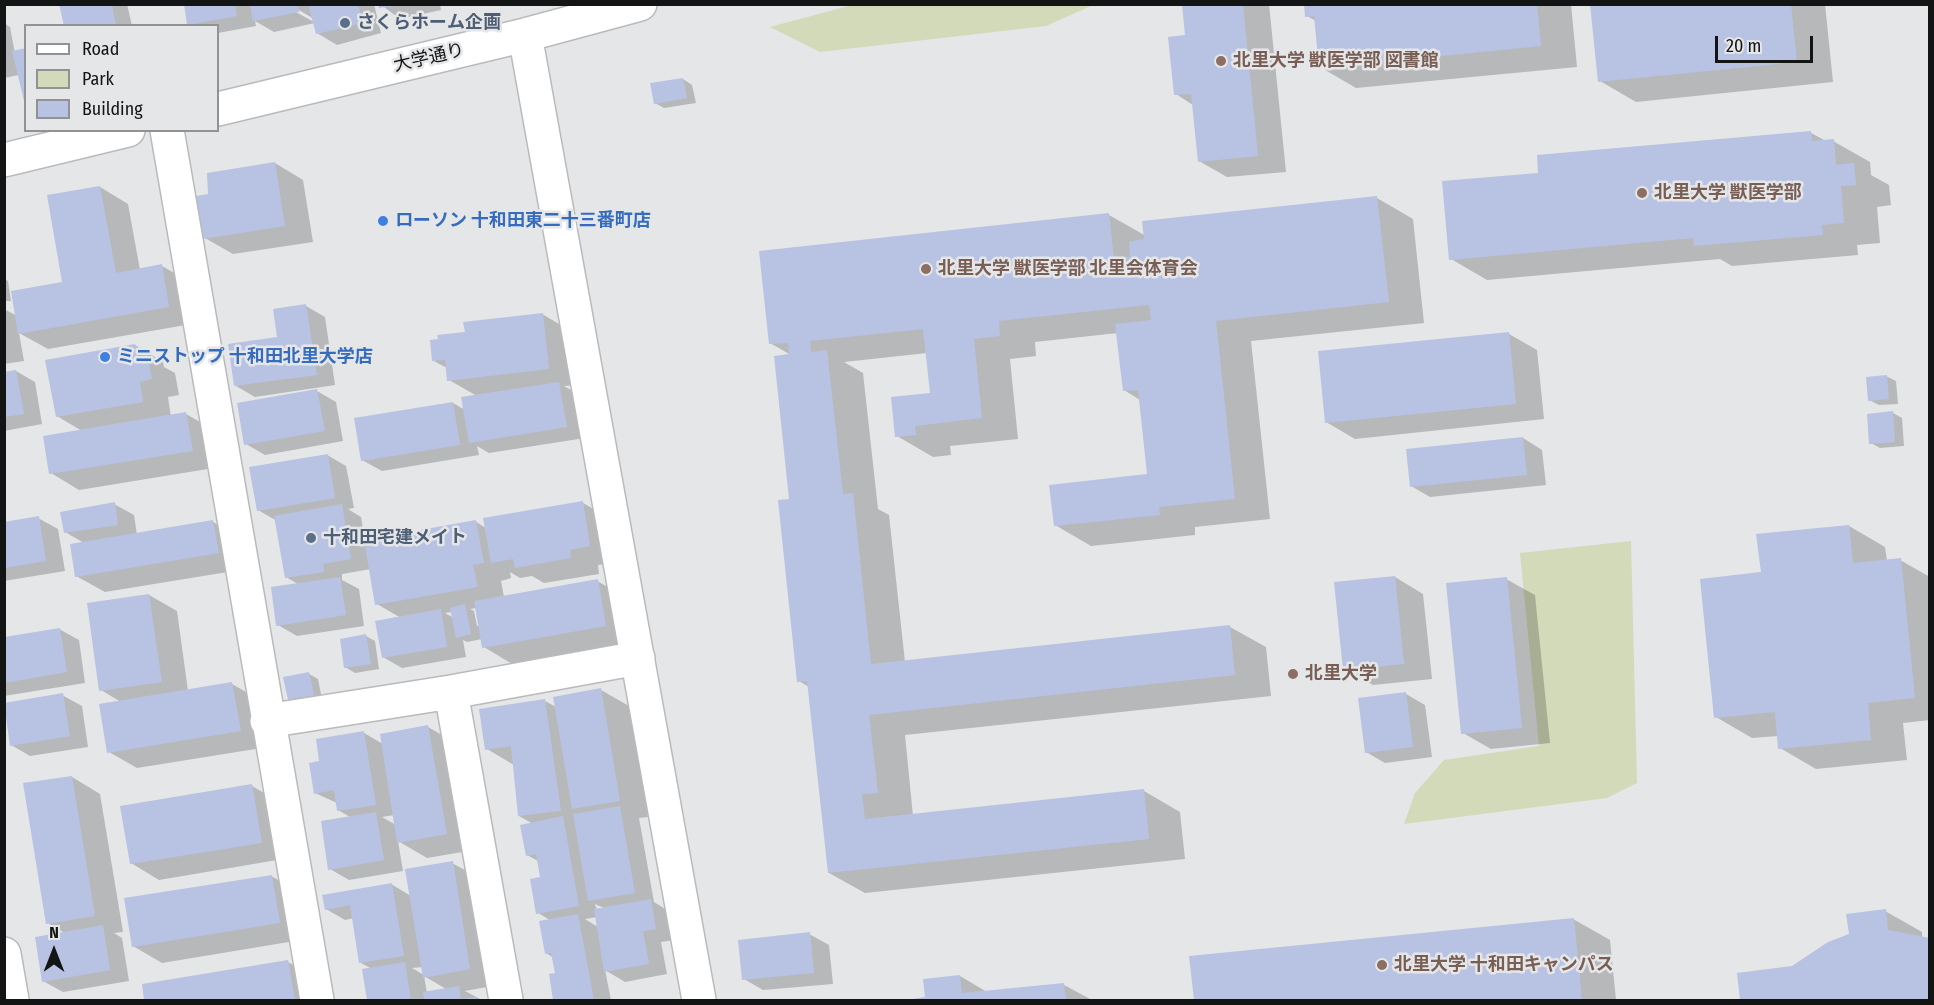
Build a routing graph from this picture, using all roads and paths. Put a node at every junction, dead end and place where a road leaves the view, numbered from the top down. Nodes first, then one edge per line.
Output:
1 (640, 4) edge
2 (525, 35) junction
3 (219, 109) edge
4 (120, 132) edge
5 (167, 132) edge
6 (4, 160) edge
7 (638, 658) junction
8 (451, 692) junction
9 (267, 721) junction
10 (4, 954) edge
11 (9, 997) edge
12 (317, 1000) edge
13 (506, 1000) edge
14 (699, 1000) edge

1 - 2 street, 大学通り
2 - 3 street, 大学通り
2 - 7 street
4 - 6 street
5 - 9 street
7 - 8 street
7 - 14 street
8 - 9 street
8 - 13 street
9 - 12 street
10 - 11 street

